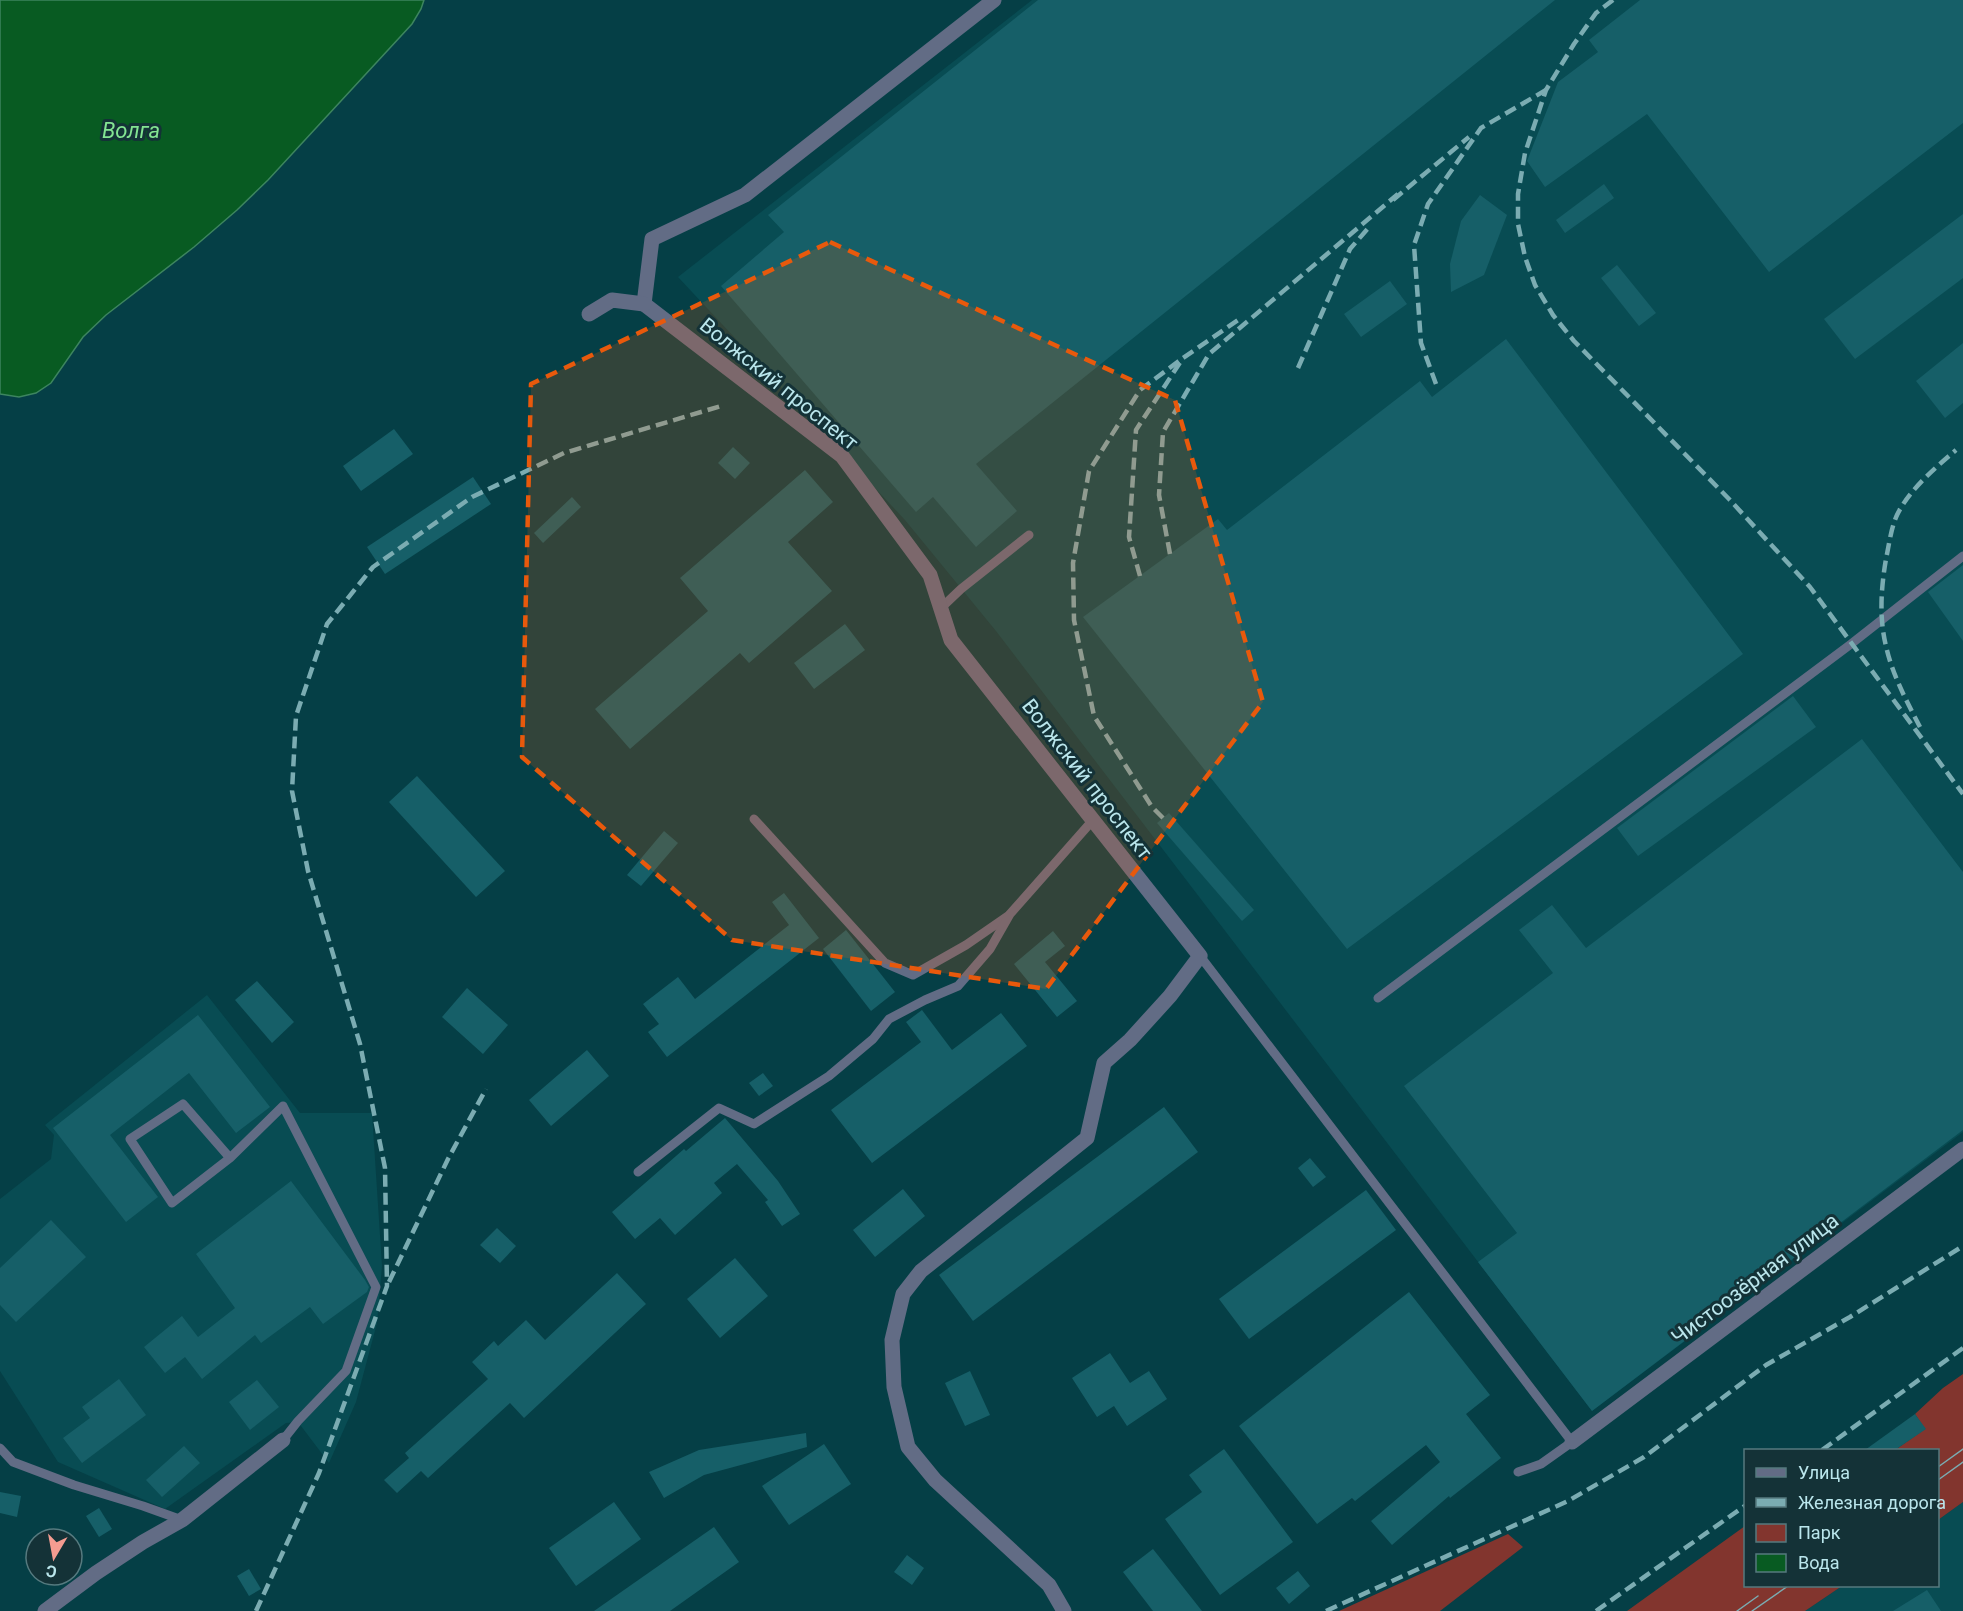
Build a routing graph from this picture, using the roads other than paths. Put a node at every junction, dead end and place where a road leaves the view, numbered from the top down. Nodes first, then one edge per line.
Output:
1 (994, 0) edge
2 (644, 304) junction
3 (589, 314) dead end
4 (1029, 535) dead end
5 (1963, 556) edge
6 (941, 608) junction
7 (754, 819) dead end
8 (1093, 820) junction
9 (1010, 914) junction
10 (1200, 956) junction
11 (1378, 998) dead end
12 (1963, 1149) edge
13 (230, 1158) junction
14 (638, 1172) dead end
15 (283, 1440) joint
16 (1572, 1442) junction
17 (0, 1448) edge
18 (1518, 1472) dead end
19 (182, 1520) junction
20 (45, 1611) edge
21 (1064, 1611) edge

1 - 2 street
2 - 3 street
2 - 6 street, Волжский проспект
4 - 6 lane
5 - 11 lane
6 - 8 street, Волжский проспект
7 - 9 lane
8 - 9 lane
8 - 10 street, Волжский проспект
9 - 14 lane
10 - 16 lane
10 - 21 street
12 - 16 street, Чистоозёрная улица
13 - 13 lane
13 - 15 lane
15 - 19 street
16 - 18 lane
17 - 19 lane
19 - 20 street

